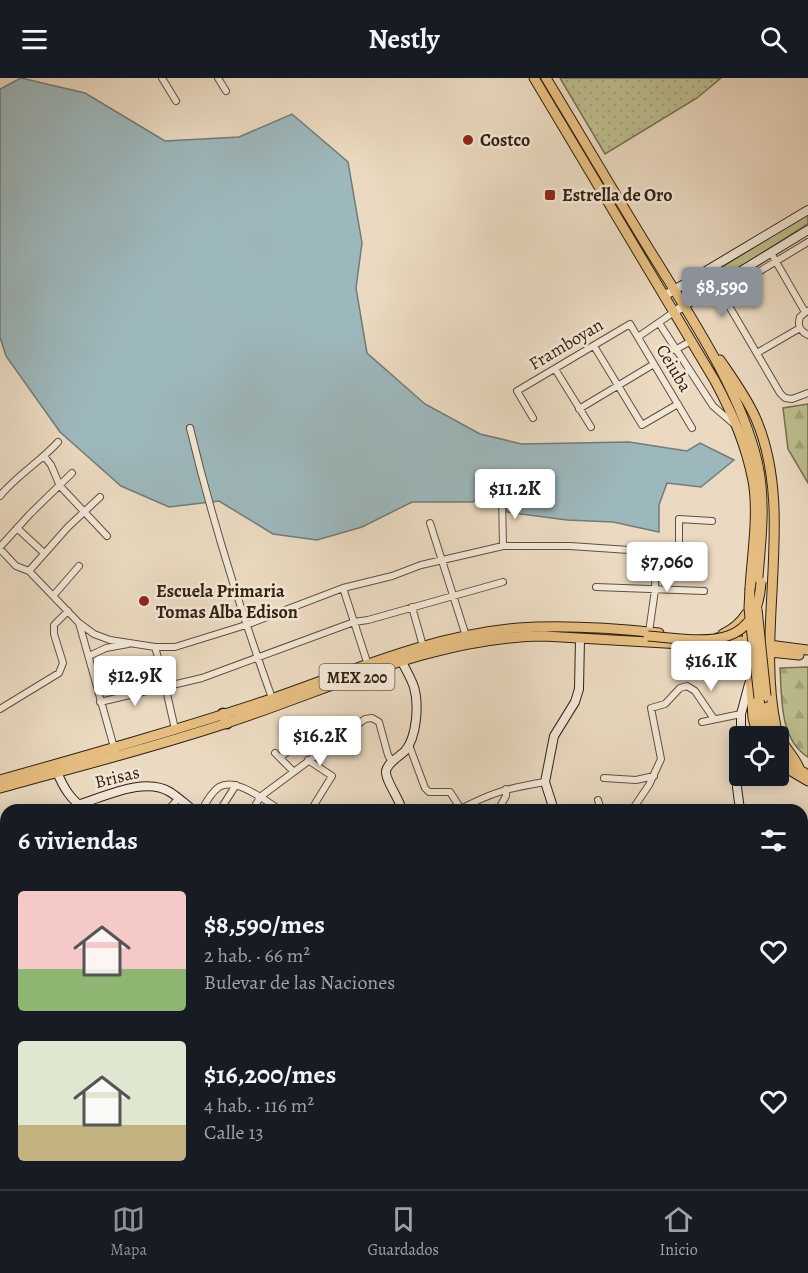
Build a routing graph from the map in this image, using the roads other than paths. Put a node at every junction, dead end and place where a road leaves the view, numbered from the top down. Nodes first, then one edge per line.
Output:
1 (218, 78) edge
2 (534, 78) edge
3 (546, 78) edge
4 (165, 79) edge
5 (226, 92) dead end
6 (176, 101) dead end
7 (808, 210) edge
8 (808, 230) edge
9 (808, 242) edge
10 (771, 253) junction
11 (776, 262) junction
12 (675, 290) junction
13 (664, 296) junction
14 (683, 305) junction
15 (807, 311) edge
16 (674, 312) junction
17 (659, 323) junction
18 (630, 324) joint
19 (697, 327) junction
20 (800, 328) junction
21 (808, 335) edge
22 (638, 337) junction
23 (691, 340) junction
24 (594, 345) junction
25 (675, 350) junction
26 (757, 353) junction
27 (654, 364) junction
28 (555, 369) junction
29 (715, 381) junction
30 (618, 385) junction
31 (702, 388) junction
32 (808, 393) edge
33 (678, 404) junction
34 (579, 409) junction
35 (533, 418) dead end
36 (591, 427) dead end
37 (190, 428) dead end
38 (692, 428) dead end
39 (738, 428) junction
40 (754, 436) junction
41 (58, 442) dead end
42 (44, 456) junction
43 (750, 471) junction
44 (72, 473) dead end
45 (60, 486) junction
46 (502, 495) dead end
47 (0, 496) edge
48 (100, 497) dead end
49 (84, 512) junction
50 (712, 521) dead end
51 (430, 523) dead end
52 (17, 528) junction
53 (107, 536) dead end
54 (503, 546) junction
55 (0, 548) edge
56 (656, 552) junction
57 (44, 553) junction
58 (679, 553) junction
59 (703, 555) dead end
60 (443, 561) junction
61 (79, 566) dead end
62 (29, 571) junction
63 (503, 582) dead end
64 (596, 587) dead end
65 (343, 588) junction
66 (655, 590) junction
67 (704, 591) dead end
68 (453, 594) junction
69 (52, 596) junction
70 (412, 607) junction
71 (68, 611) junction
72 (746, 614) junction
73 (769, 621) junction
74 (354, 622) junction
75 (79, 623) junction
76 (246, 625) junction
77 (648, 634) junction
78 (466, 636) junction
79 (544, 636) junction
80 (580, 638) junction
81 (710, 638) junction
82 (132, 643) junction
83 (423, 646) junction
84 (747, 646) junction
85 (155, 647) junction
86 (725, 648) junction
87 (770, 649) junction
88 (787, 650) junction
89 (808, 650) edge
90 (89, 656) junction
91 (808, 656) edge
92 (258, 659) junction
93 (402, 662) junction
94 (159, 663) junction
95 (368, 665) junction
96 (771, 673) junction
97 (750, 675) junction
98 (95, 679) junction
99 (165, 688) junction
100 (272, 698) junction
101 (100, 702) junction
102 (0, 709) edge
103 (741, 714) junction
104 (225, 718) junction
105 (714, 719) junction
106 (702, 722) dead end
107 (765, 724) joint
108 (741, 726) edge
109 (755, 726) edge
110 (175, 729) junction
111 (409, 745) junction
112 (294, 746) dead end
113 (115, 751) junction
114 (308, 760) junction
115 (392, 762) junction
116 (789, 762) edge
117 (789, 769) edge
118 (57, 772) junction
119 (294, 772) junction
120 (804, 772) edge
121 (654, 776) junction
122 (604, 778) dead end
123 (0, 780) edge
124 (808, 781) edge
125 (545, 782) junction
126 (236, 785) junction
127 (737, 786) edge
128 (0, 788) edge
129 (506, 789) junction
130 (260, 797) junction
131 (178, 799) junction
132 (598, 800) dead end
133 (79, 804) edge
134 (90, 804) edge
135 (173, 804) edge
136 (185, 804) edge
137 (206, 804) edge
138 (224, 804) edge
139 (256, 804) edge
140 (271, 804) edge
141 (315, 804) edge
142 (400, 804) edge
143 (457, 804) edge
144 (470, 804) edge
145 (501, 804) edge
146 (552, 804) edge
147 (599, 804) edge
148 (636, 804) edge
149 (739, 804) edge

1 - 5 street
2 - 13 main road
3 - 12 main road
4 - 6 street
7 - 12 street
8 - 10 street
9 - 11 street
10 - 11 street
10 - 14 street
11 - 15 street
11 - 26 street
12 - 13 street
12 - 14 main road
13 - 16 main road
14 - 16 street
14 - 19 main road
15 - 20 street
16 - 17 street
16 - 23 main road
17 - 22 street
17 - 25 street
18 - 22 street, Ceiuba
18 - 24 street, Framboyan
19 - 40 main road
19 - 73 main road
20 - 21 street
20 - 26 street
22 - 27 street, Ceiuba
23 - 25 street
23 - 29 main road
24 - 28 street, Framboyan
24 - 30 street
25 - 31 street
26 - 32 street
27 - 30 street
27 - 33 street, Ceiuba
28 - 34 street
28 - 35 street, Framboyan
29 - 31 street
29 - 39 main road
30 - 33 street
30 - 34 street
31 - 39 street
33 - 38 street, Ceiuba
34 - 36 street
37 - 76 street
39 - 43 main road
40 - 77 main road, bridge
40 - 107 main road, bridge
41 - 42 street
42 - 45 street
42 - 47 street
43 - 72 main road
43 - 107 main road, bridge
44 - 45 street
45 - 49 street
45 - 52 street
46 - 54 street
48 - 49 street
49 - 53 street
49 - 57 street
50 - 58 street
51 - 60 street
52 - 55 street
52 - 57 street
54 - 56 street
54 - 60 street
55 - 62 street
56 - 58 street
56 - 66 street
57 - 62 street
58 - 59 street
60 - 65 street
60 - 68 street
61 - 69 street
62 - 69 street
63 - 68 street
64 - 66 street
65 - 74 street
65 - 76 street
66 - 67 street
66 - 77 street
68 - 70 street
68 - 78 street
69 - 71 street
70 - 74 street
70 - 83 street
71 - 75 street
71 - 102 street
72 - 81 main road
72 - 84 main road
73 - 87 main road
73 - 88 main road
74 - 92 street
74 - 95 street
75 - 82 street
75 - 90 street
76 - 85 street
76 - 92 street
77 - 78 main road, MEX 200
77 - 79 main road
77 - 81 main road, MEX 200
78 - 83 main road, MEX 200
79 - 80 main road, MEX 200
79 - 93 main road, MEX 200
80 - 86 main road, MEX 200
80 - 125 street
81 - 84 main road, MEX 200
82 - 85 street
82 - 90 street
83 - 95 main road, MEX 200
84 - 86 main road, MEX 200
84 - 87 main road
84 - 97 main road
85 - 94 street
86 - 97 main road
87 - 88 main road
87 - 96 main road
88 - 89 main road
88 - 91 main road
88 - 96 main road
90 - 98 street
92 - 99 street
92 - 100 street
93 - 104 main road, MEX 200
93 - 111 street
94 - 98 street
94 - 99 street
95 - 100 main road, MEX 200
96 - 120 main road
97 - 103 street
97 - 109 main road
98 - 101 street
99 - 101 street
99 - 110 street
100 - 104 main road, MEX 200
101 - 113 street
103 - 105 street
103 - 108 street
104 - 110 main road, MEX 200
104 - 113 main road, MEX 200
105 - 106 street
105 - 121 street
110 - 113 main road, MEX 200
111 - 115 street
111 - 143 street
112 - 119 street
113 - 118 main road, MEX 200
113 - 123 main road, MEX 200
114 - 115 street
114 - 119 street
114 - 141 street
115 - 142 street
116 - 120 main road
117 - 124 main road
118 - 128 main road, MEX 200
118 - 133 street
119 - 130 street
121 - 122 street
121 - 148 street
125 - 129 street
125 - 146 street
126 - 130 street
126 - 137 street
126 - 138 street
127 - 149 street
129 - 144 street
129 - 145 street
130 - 139 street
130 - 140 street
131 - 134 street, Brisas
131 - 135 street
131 - 136 street, Brisas
132 - 147 street

